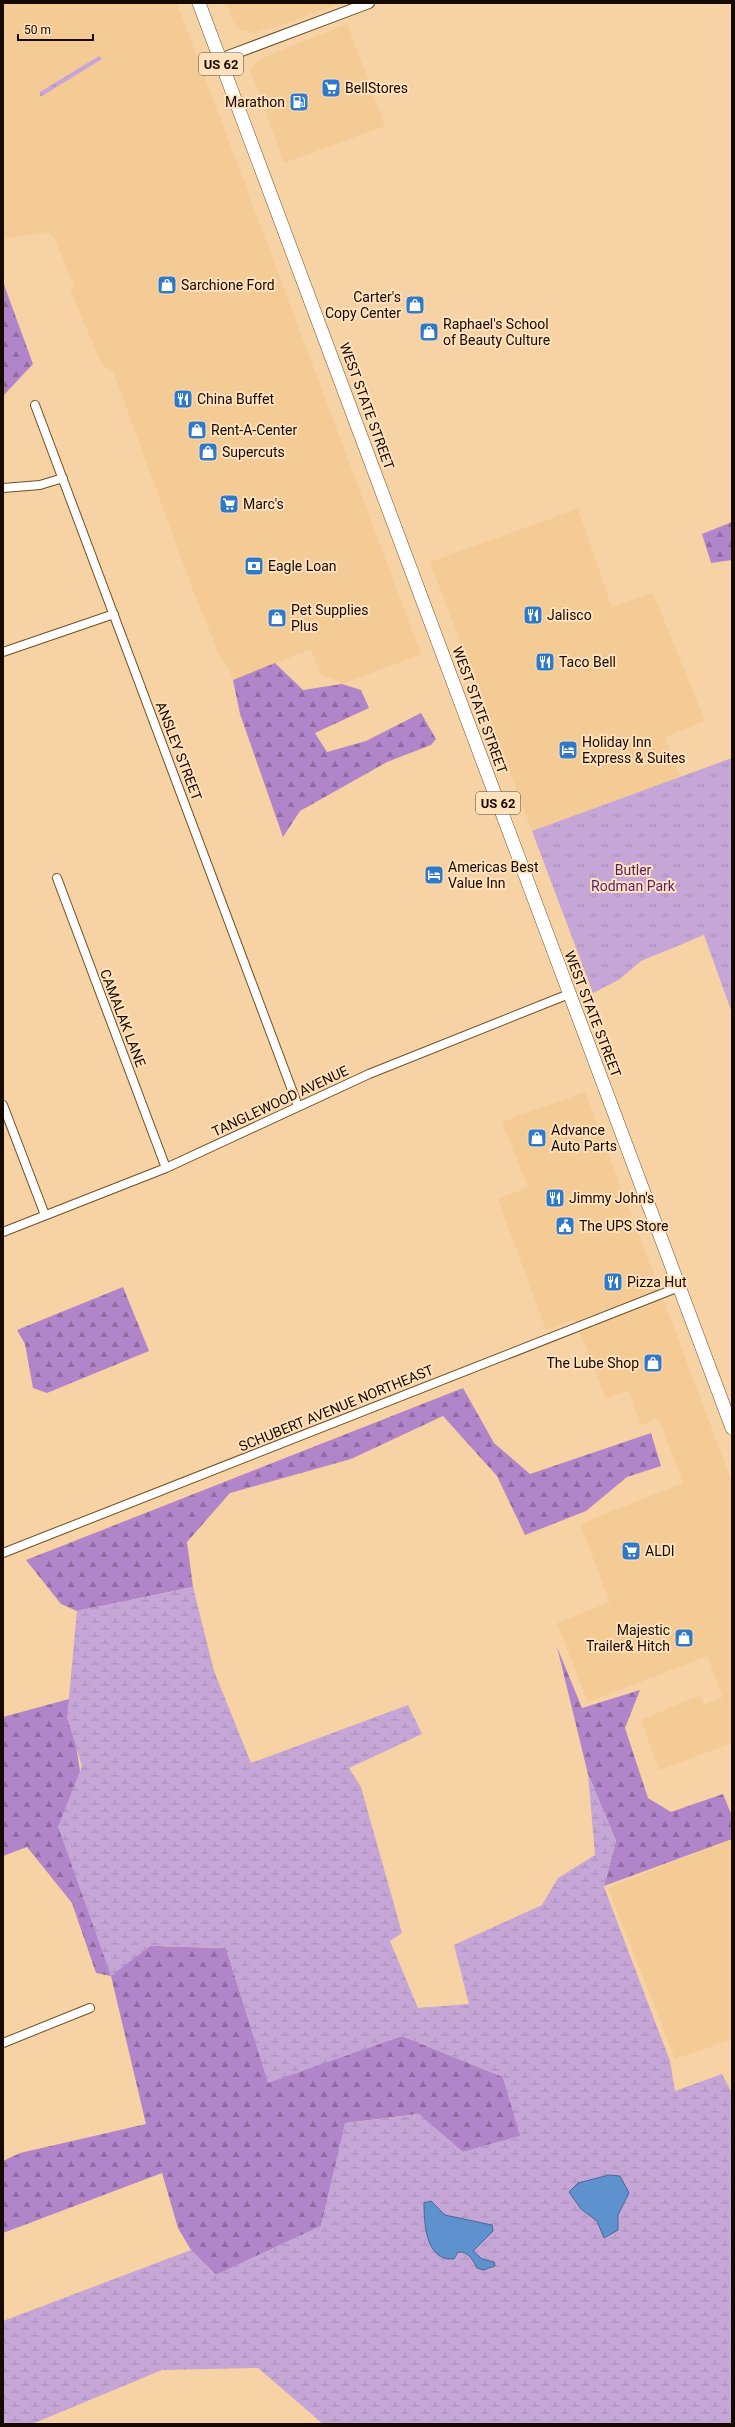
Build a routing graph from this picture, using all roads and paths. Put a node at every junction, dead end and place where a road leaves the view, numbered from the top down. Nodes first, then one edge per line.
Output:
1 (199, 3) edge
2 (369, 3) edge
3 (220, 59) junction
4 (35, 405) dead end
5 (63, 478) junction
6 (3, 488) edge
7 (114, 614) junction
8 (3, 652) edge
9 (57, 878) dead end
10 (569, 994) junction
11 (3, 1105) edge
12 (298, 1106) junction
13 (166, 1168) junction
14 (44, 1216) junction
15 (3, 1232) edge
16 (679, 1287) junction
17 (732, 1428) edge
18 (3, 1553) edge
19 (90, 2008) dead end
20 (3, 2043) edge

1 - 3 highway, WEST STATE STREET / US 62
2 - 3 street
3 - 10 highway, WEST STATE STREET / US 62
4 - 5 street, ANSLEY STREET
5 - 6 street
5 - 7 street, ANSLEY STREET
7 - 8 street
7 - 12 street, ANSLEY STREET
9 - 13 street, CAMALAK LANE
10 - 12 street, TANGLEWOOD AVENUE
10 - 16 highway, WEST STATE STREET / US 62
11 - 14 street
12 - 13 street, TANGLEWOOD AVENUE
13 - 14 street, TANGLEWOOD AVENUE
14 - 15 street, TANGLEWOOD AVENUE
16 - 17 highway, WEST STATE STREET / US 62
16 - 18 street, SCHUBERT AVENUE NORTHEAST
19 - 20 street

